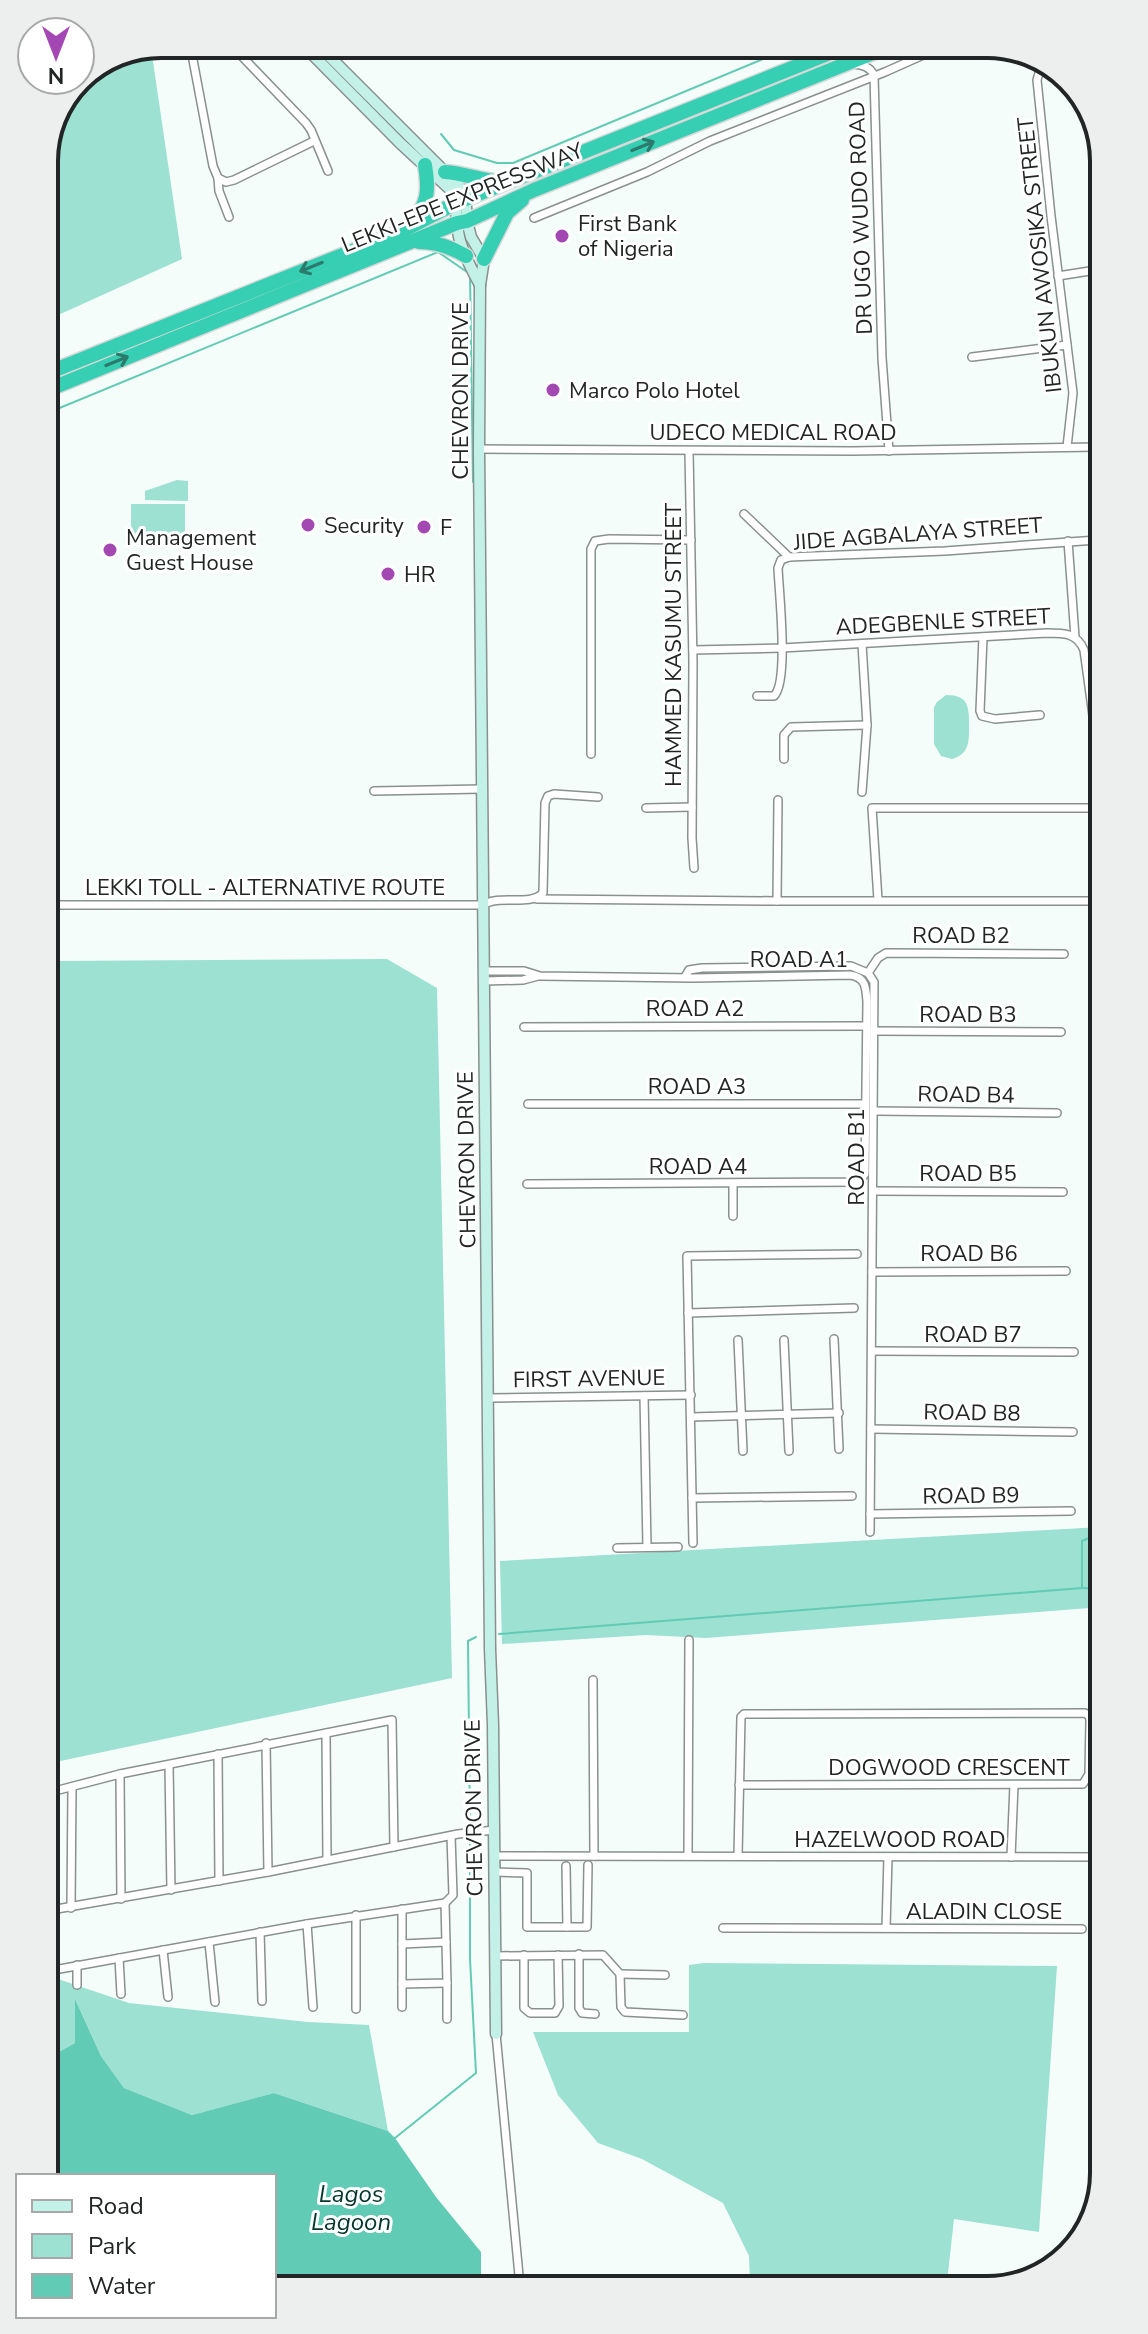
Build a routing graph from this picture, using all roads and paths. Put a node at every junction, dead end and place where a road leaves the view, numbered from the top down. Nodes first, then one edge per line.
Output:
1 (193, 58) edge
2 (243, 58) edge
3 (316, 58) edge
4 (331, 58) edge
5 (818, 58) edge
6 (863, 58) edge
7 (882, 58) edge
8 (913, 58) edge
9 (849, 64) junction
10 (1039, 73) edge
11 (873, 74) junction
12 (314, 141) junction
13 (604, 146) junction
14 (425, 165) junction
15 (328, 171) dead end
16 (445, 172) junction
17 (218, 178) junction
18 (516, 181) junction
19 (534, 190) junction
20 (462, 212) junction
21 (229, 217) dead end
22 (534, 218) dead end
23 (405, 237) junction
24 (466, 256) junction
25 (484, 259) junction
26 (355, 265) junction
27 (1090, 271) edge
28 (1058, 276) junction
29 (480, 285) junction
30 (1067, 345) junction
31 (972, 357) dead end
32 (58, 369) edge
33 (58, 386) edge
34 (1067, 447) junction
35 (1090, 447) edge
36 (479, 449) junction
37 (689, 451) junction
38 (889, 451) junction
39 (744, 514) dead end
40 (691, 540) junction
41 (1090, 540) edge
42 (1068, 541) junction
43 (789, 557) junction
44 (983, 637) junction
45 (1075, 637) junction
46 (862, 644) junction
47 (782, 648) junction
48 (693, 650) junction
49 (1090, 690) edge
50 (757, 696) dead end
51 (1040, 715) dead end
52 (867, 725) junction
53 (591, 754) dead end
54 (784, 759) dead end
55 (482, 789) junction
56 (374, 791) dead end
57 (862, 792) dead end
58 (598, 797) dead end
59 (778, 800) dead end
60 (692, 807) junction
61 (646, 808) dead end
62 (1090, 808) edge
63 (694, 868) dead end
64 (536, 898) junction
65 (878, 900) junction
66 (777, 901) junction
67 (1090, 901) edge
68 (58, 905) edge
69 (483, 905) junction
70 (1064, 954) dead end
71 (868, 973) junction
72 (484, 976) junction
73 (685, 977) junction
74 (866, 1026) junction
75 (524, 1027) dead end
76 (874, 1031) junction
77 (1061, 1032) dead end
78 (528, 1104) dead end
79 (865, 1104) junction
80 (874, 1111) junction
81 (1057, 1113) dead end
82 (865, 1174) joint
83 (527, 1184) dead end
84 (733, 1184) junction
85 (874, 1191) junction
86 (1063, 1192) dead end
87 (733, 1216) dead end
88 (857, 1254) dead end
89 (1066, 1271) dead end
90 (872, 1272) junction
91 (854, 1308) dead end
92 (688, 1313) junction
93 (834, 1339) dead end
94 (738, 1340) dead end
95 (784, 1340) dead end
96 (872, 1351) junction
97 (1074, 1352) dead end
98 (691, 1395) junction
99 (644, 1396) junction
100 (488, 1398) junction
101 (839, 1413) junction
102 (788, 1414) junction
103 (742, 1415) junction
104 (691, 1417) junction
105 (871, 1429) junction
106 (1073, 1432) dead end
107 (839, 1449) dead end
108 (743, 1451) dead end
109 (789, 1451) dead end
110 (852, 1496) dead end
111 (692, 1498) junction
112 (1071, 1511) dead end
113 (870, 1514) junction
114 (870, 1532) dead end
115 (693, 1543) dead end
116 (647, 1547) junction
117 (678, 1547) dead end
118 (617, 1548) dead end
119 (689, 1640) dead end
120 (593, 1680) dead end
121 (326, 1733) junction
122 (266, 1743) junction
123 (218, 1754) junction
124 (169, 1765) junction
125 (120, 1774) junction
126 (739, 1785) junction
127 (1014, 1785) junction
128 (72, 1787) junction
129 (58, 1790) edge
130 (494, 1830) junction
131 (451, 1836) junction
132 (394, 1847) junction
133 (494, 1856) junction
134 (594, 1856) junction
135 (688, 1856) junction
136 (738, 1856) junction
137 (888, 1857) junction
138 (1011, 1857) junction
139 (1090, 1857) edge
140 (327, 1859) junction
141 (588, 1865) dead end
142 (566, 1866) dead end
143 (268, 1872) junction
144 (494, 1872) junction
145 (219, 1881) junction
146 (171, 1890) junction
147 (121, 1899) junction
148 (445, 1903) junction
149 (71, 1908) junction
150 (58, 1909) edge
151 (402, 1909) junction
152 (356, 1915) junction
153 (307, 1924) junction
154 (567, 1927) junction
155 (723, 1928) dead end
156 (886, 1928) junction
157 (1082, 1929) dead end
158 (260, 1932) junction
159 (209, 1942) junction
160 (446, 1942) junction
161 (402, 1944) junction
162 (163, 1950) junction
163 (579, 1954) junction
164 (524, 1955) junction
165 (558, 1955) junction
166 (495, 1956) junction
167 (119, 1958) junction
168 (77, 1965) junction
169 (58, 1969) edge
170 (620, 1974) junction
171 (665, 1975) dead end
172 (447, 1983) junction
173 (402, 1984) junction
174 (77, 1985) dead end
175 (121, 1994) dead end
176 (168, 1997) dead end
177 (262, 2001) dead end
178 (215, 2002) dead end
179 (313, 2007) dead end
180 (402, 2007) dead end
181 (356, 2009) dead end
182 (595, 2014) dead end
183 (683, 2015) dead end
184 (447, 2019) dead end
185 (496, 2034) joint
186 (519, 2276) edge

1 - 17 street
2 - 12 street
3 - 14 main road
4 - 16 main road
5 - 13 highway, LEKKI-EPE EXPRESSWAY
6 - 9 highway, LEKKI-EPE EXPRESSWAY
7 - 11 street
8 - 11 street
9 - 11 street
19 -> 9 highway, LEKKI-EPE EXPRESSWAY
10 - 28 street, IBUKUN AWOSIKA STREET
11 - 22 street
11 - 38 street, DR UGO WUDO ROAD
12 - 15 street
12 - 17 street
13 - 18 highway, LEKKI-EPE EXPRESSWAY
13 - 20 highway
14 - 20 main road
14 - 23 highway
16 - 18 highway
16 - 20 main road
17 - 21 street
18 - 20 highway, LEKKI-EPE EXPRESSWAY
19 - 20 highway, LEKKI-EPE EXPRESSWAY
19 - 25 highway
20 - 23 highway, LEKKI-EPE EXPRESSWAY
20 - 24 main road, CHEVRON DRIVE
20 - 25 main road
20 - 26 highway
23 - 24 highway
23 - 26 highway, LEKKI-EPE EXPRESSWAY
23 -> 32 highway, LEKKI-EPE EXPRESSWAY
24 - 29 main road, CHEVRON DRIVE
25 - 29 main road, CHEVRON DRIVE
33 -> 26 highway, LEKKI-EPE EXPRESSWAY
27 - 28 street
28 - 30 street, IBUKUN AWOSIKA STREET
29 - 36 main road, CHEVRON DRIVE
30 - 31 street
30 - 34 street, IBUKUN AWOSIKA STREET
34 - 35 street, UDECO MEDICAL ROAD
34 - 38 street, UDECO MEDICAL ROAD
36 - 37 street, UDECO MEDICAL ROAD
36 - 55 main road, CHEVRON DRIVE
37 - 38 street, UDECO MEDICAL ROAD
37 - 40 street, HAMMED KASUMU STREET
39 - 43 street
40 - 48 street, HAMMED KASUMU STREET
40 - 53 street
41 - 42 street, JIDE AGBALAYA STREET
42 - 43 street, JIDE AGBALAYA STREET
42 - 45 street
43 - 47 street, JIDE AGBALAYA STREET
44 - 45 street, ADEGBENLE STREET
44 - 46 street, ADEGBENLE STREET
44 - 51 street
45 - 49 street, ADEGBENLE STREET
46 - 47 street, ADEGBENLE STREET
46 - 52 street
47 - 48 street, ADEGBENLE STREET
47 - 50 street, JIDE AGBALAYA STREET
48 - 60 street, HAMMED KASUMU STREET
52 - 54 street
52 - 57 street
55 - 56 street
55 - 69 main road, CHEVRON DRIVE
58 - 64 street
59 - 66 street
60 - 61 street
60 - 63 street, HAMMED KASUMU STREET
62 - 65 street
64 - 66 street, LEKKI TOLL - ALTERNATIVE ROUTE
64 - 69 street, LEKKI TOLL - ALTERNATIVE ROUTE
65 - 66 street, LEKKI TOLL - ALTERNATIVE ROUTE
65 - 67 street, LEKKI TOLL - ALTERNATIVE ROUTE
68 - 69 street, LEKKI TOLL - ALTERNATIVE ROUTE
69 - 72 main road, CHEVRON DRIVE
70 - 71 street, ROAD B2
71 - 73 street
71 - 76 street, ROAD B1
72 - 73 street, ROAD A1
72 - 100 main road, CHEVRON DRIVE
73 - 74 street, ROAD A1
74 - 75 street, ROAD A2
74 - 79 street, ROAD A1
76 - 77 street, ROAD B3
76 - 80 street, ROAD B1
78 - 79 street, ROAD A3
79 - 82 street, ROAD A1
80 - 81 street, ROAD B4
80 - 85 street, ROAD B1
82 - 84 street, ROAD A4
83 - 84 street, ROAD A4
84 - 87 street
85 - 86 street, ROAD B5
85 - 90 street, ROAD B1
88 - 92 street
89 - 90 street, ROAD B6
90 - 96 street, ROAD B1
91 - 92 street
92 - 98 street
93 - 101 street
94 - 103 street
95 - 102 street
96 - 97 street, ROAD B7
96 - 105 street, ROAD B1
98 - 99 street, FIRST AVENUE
98 - 104 street
99 - 100 street, FIRST AVENUE
99 - 116 street
100 - 130 main road, CHEVRON DRIVE
101 - 102 street
101 - 107 street
102 - 103 street
102 - 109 street
103 - 104 street
103 - 108 street
104 - 111 street
105 - 106 street, ROAD B8
105 - 113 street, ROAD B1
110 - 111 street
111 - 115 street
112 - 113 street, ROAD B9
113 - 114 street, ROAD B1
116 - 117 street
116 - 118 street
119 - 135 street
120 - 134 street
121 - 122 street
121 - 132 street
121 - 140 street
122 - 123 street
122 - 143 street
123 - 124 street
123 - 145 street
124 - 125 street
124 - 146 street
125 - 128 street
125 - 147 street
126 - 127 street, DOGWOOD CRESCENT
126 - 127 street, DOGWOOD CRESCENT
126 - 136 street
127 - 138 street
128 - 129 street
128 - 149 street
130 - 131 street
130 - 133 main road, CHEVRON DRIVE
131 - 132 street
131 - 148 street
132 - 140 street
133 - 134 street, HAZELWOOD ROAD
133 - 144 main road, CHEVRON DRIVE
134 - 135 street, HAZELWOOD ROAD
135 - 136 street, HAZELWOOD ROAD
136 - 137 street, HAZELWOOD ROAD
137 - 138 street, HAZELWOOD ROAD
137 - 156 street, ALADIN CLOSE
138 - 139 street, HAZELWOOD ROAD
140 - 143 street
141 - 154 street
142 - 154 street
143 - 145 street
144 - 154 street
144 - 166 main road, CHEVRON DRIVE
145 - 146 street
146 - 147 street
147 - 149 street
148 - 151 street
148 - 160 street
149 - 150 street
151 - 152 street
151 - 161 street
152 - 153 street
152 - 181 street
153 - 158 street
153 - 179 street
155 - 156 street, ALADIN CLOSE
156 - 157 street, ALADIN CLOSE
158 - 159 street
158 - 177 street
159 - 162 street
159 - 178 street
160 - 161 street
160 - 172 street
161 - 173 street
162 - 167 street
162 - 176 street
163 - 165 street
163 - 170 street
163 - 182 street
164 - 165 street
164 - 165 street
164 - 166 street
166 - 185 main road, CHEVRON DRIVE
167 - 168 street
167 - 175 street
168 - 169 street
168 - 174 street
170 - 171 street
170 - 183 street
172 - 173 street
172 - 184 street
173 - 180 street
185 - 186 street

